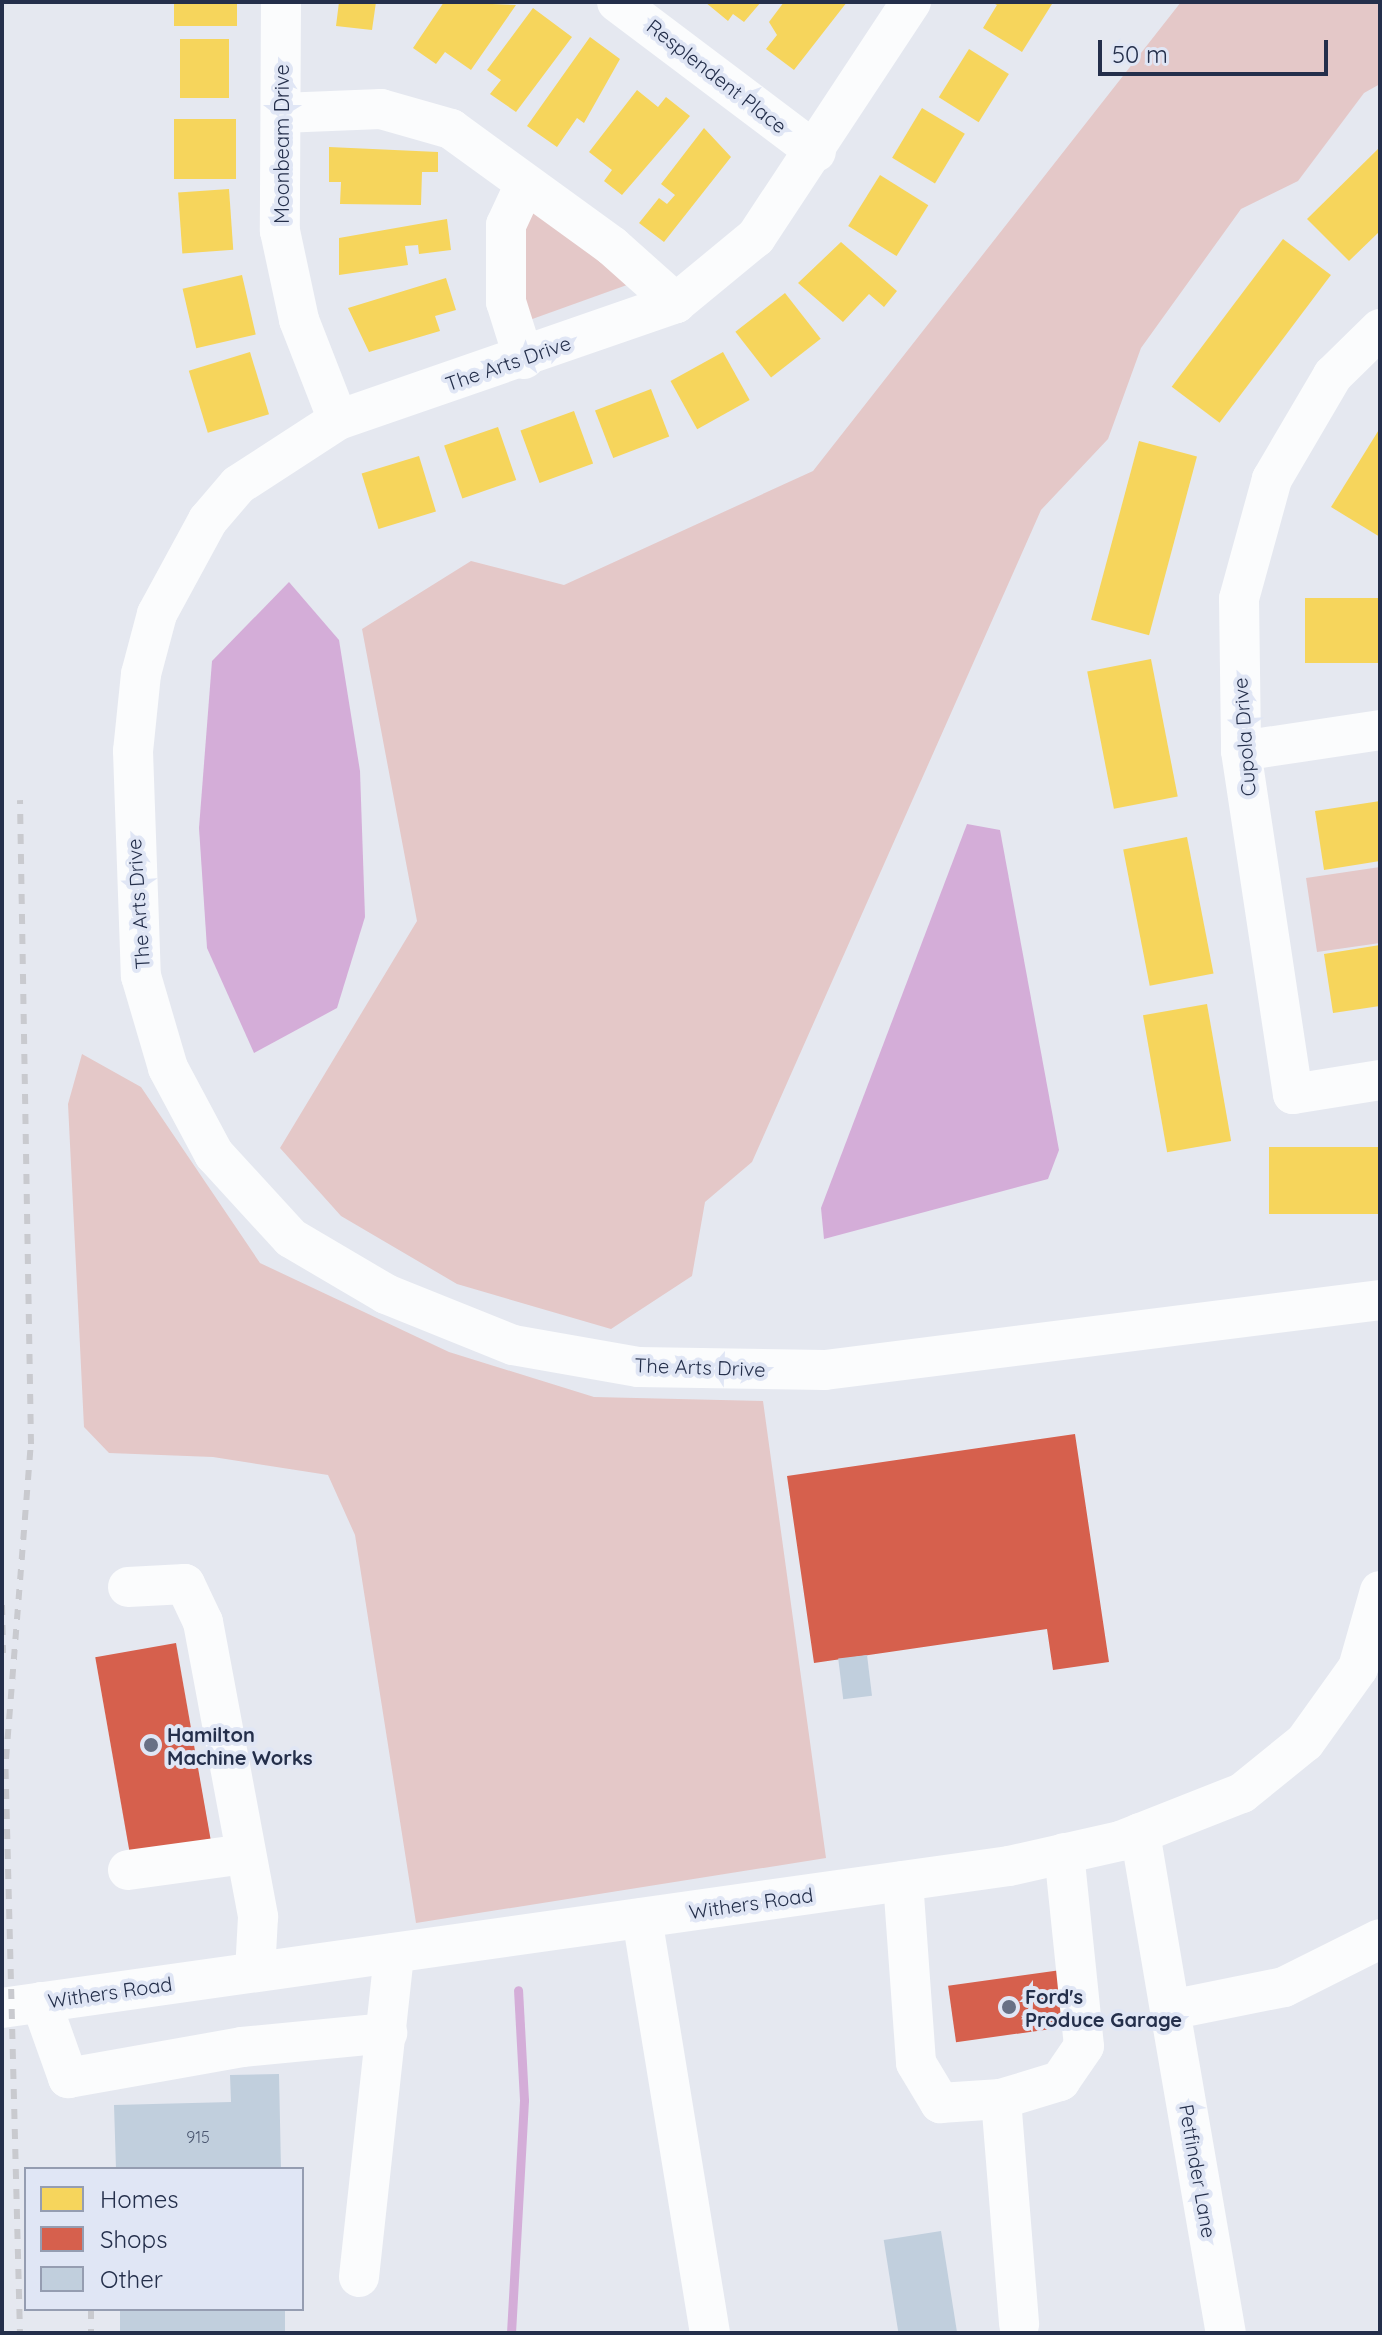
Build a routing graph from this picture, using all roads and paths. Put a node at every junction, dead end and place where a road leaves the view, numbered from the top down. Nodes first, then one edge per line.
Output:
1 (281, 2) edge
2 (617, 2) edge
3 (911, 2) edge
4 (281, 113) junction
5 (816, 152) junction
6 (525, 184) junction
7 (676, 303) junction
8 (1380, 329) edge
9 (524, 359) junction
10 (338, 420) junction
11 (1380, 730) edge
12 (1241, 751) junction
13 (1380, 1080) edge
14 (1380, 1300) edge
15 (128, 1587) dead end
16 (1380, 1591) edge
17 (1140, 1833) junction
18 (1064, 1853) junction
19 (245, 1854) junction
20 (128, 1870) dead end
21 (903, 1881) junction
22 (642, 1918) junction
23 (1380, 1939) edge
24 (394, 1953) junction
25 (255, 1972) junction
26 (41, 2002) junction
27 (2, 2008) edge
28 (1170, 2010) junction
29 (387, 2033) junction
30 (1001, 2099) junction
31 (359, 2277) dead end
32 (1019, 2324) dead end
33 (710, 2333) edge
34 (1226, 2333) edge

1 - 4 street, Moonbeam Drive
2 - 5 street, Resplendent Place
3 - 5 street, The Arts Drive
4 - 6 street
4 - 10 street, Moonbeam Drive
5 - 7 street, The Arts Drive
6 - 7 street
6 - 9 street
7 - 9 street, The Arts Drive
8 - 12 street, Cupola Drive
9 - 10 street, The Arts Drive
10 - 14 street, The Arts Drive
11 - 12 street
12 - 13 street, Cupola Drive
15 - 19 street
16 - 17 street, Withers Road
17 - 18 street, Withers Road
17 - 28 street, Petfinder Lane
18 - 21 street, Withers Road
18 - 30 street
19 - 20 street
19 - 25 street
21 - 22 street, Withers Road
21 - 30 street
22 - 24 street, Withers Road
22 - 33 street
23 - 28 street
24 - 25 street, Withers Road
24 - 29 street
25 - 26 street, Withers Road
26 - 27 street, Withers Road
26 - 29 street
28 - 34 street, Petfinder Lane
29 - 31 street
30 - 32 street

